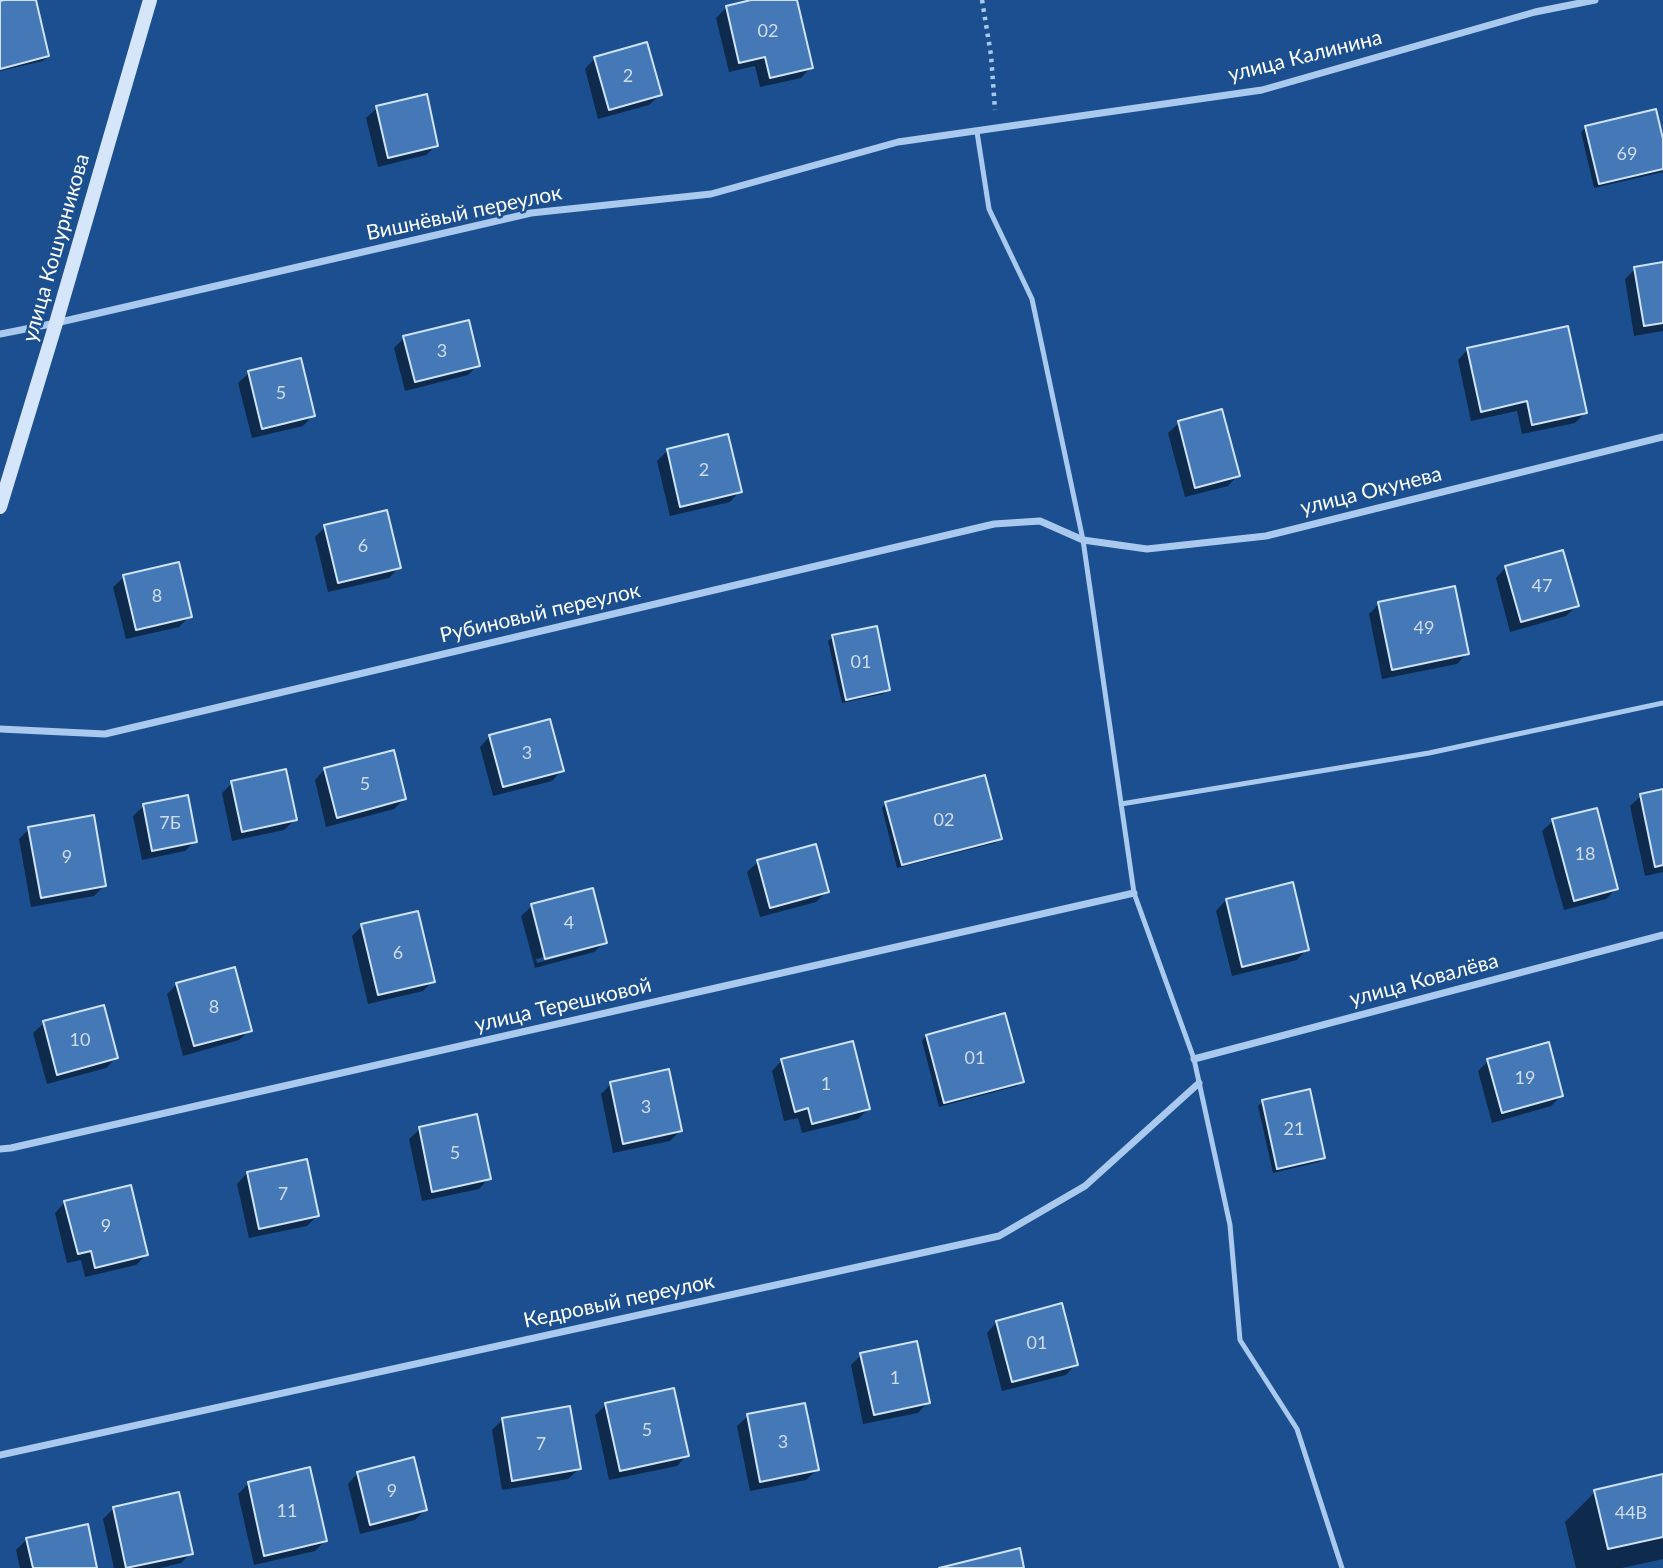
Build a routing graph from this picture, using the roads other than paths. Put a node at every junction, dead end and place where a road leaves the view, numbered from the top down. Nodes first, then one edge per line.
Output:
1 (150, 0) edge
2 (1595, 0) edge
3 (977, 132) junction
4 (56, 323) junction
5 (0, 334) edge
6 (1663, 437) edge
7 (0, 507) edge
8 (1083, 540) junction
9 (1663, 703) edge
10 (0, 729) edge
11 (1121, 804) junction
12 (1134, 892) junction
13 (1663, 935) edge
14 (1194, 1059) junction
15 (1199, 1083) junction
16 (0, 1149) edge
17 (0, 1455) edge
18 (1342, 1568) edge

1 - 4 main road, улица Кошурникова
2 - 3 street, улица Калинина
3 - 4 street, Вишнёвый переулок
3 - 8 lane
4 - 5 street, Вишнёвый переулок
4 - 7 main road, улица Кошурникова
6 - 8 street, улица Окунева
8 - 10 street, Рубиновый переулок
8 - 11 lane
9 - 11 lane
11 - 12 lane
12 - 14 lane
12 - 16 street, улица Терешковой
13 - 14 street, улица Ковалёва
14 - 15 lane
15 - 17 street, Кедровый переулок
15 - 18 lane

